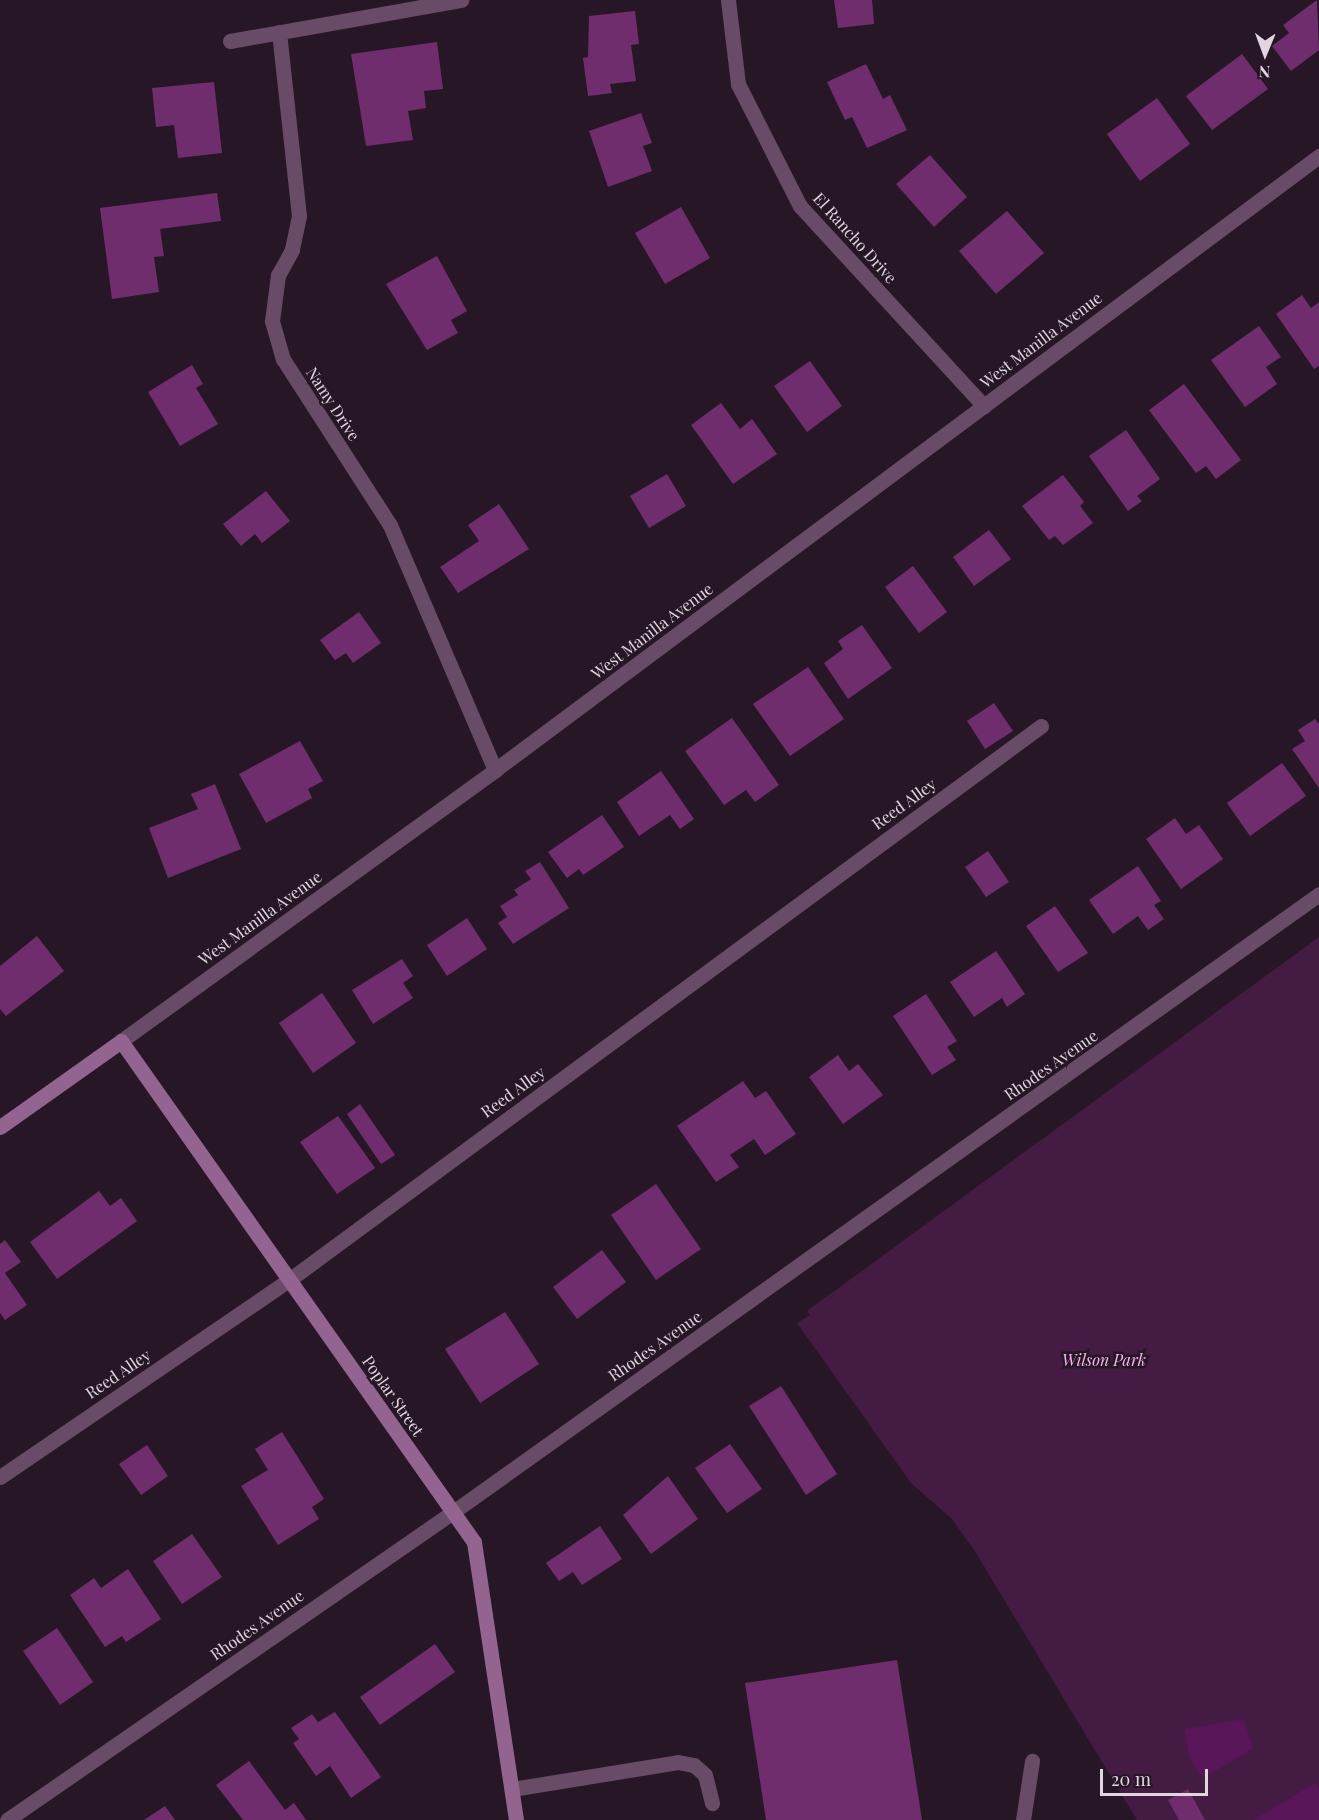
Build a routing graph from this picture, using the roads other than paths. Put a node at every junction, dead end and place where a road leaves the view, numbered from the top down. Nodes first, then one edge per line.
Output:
1 (461, 0) edge
2 (728, 0) edge
3 (279, 32) junction
4 (230, 41) dead end
5 (1319, 156) edge
6 (984, 406) junction
7 (1041, 726) dead end
8 (495, 770) junction
9 (1319, 894) edge
10 (121, 1041) junction
11 (0, 1126) edge
12 (289, 1280) junction
13 (0, 1477) edge
14 (453, 1512) junction
15 (1032, 1761) dead end
16 (512, 1789) junction
17 (712, 1803) dead end
18 (7, 1820) edge
19 (516, 1820) edge
20 (1023, 1820) edge

1 - 3 street
2 - 6 street, El Rancho Drive
3 - 4 street
3 - 8 street, Namy Drive
5 - 6 street, West Manilla Avenue
6 - 8 street, West Manilla Avenue
7 - 12 street, Reed Alley
8 - 10 street, West Manilla Avenue
9 - 14 street, Rhodes Avenue
10 - 11 street, West Manilla Avenue
10 - 12 street, Poplar Street
12 - 13 street, Reed Alley
12 - 14 street, Poplar Street
14 - 16 street, Poplar Street
14 - 18 street, Rhodes Avenue
15 - 20 street
16 - 17 street
16 - 19 street, Poplar Street

